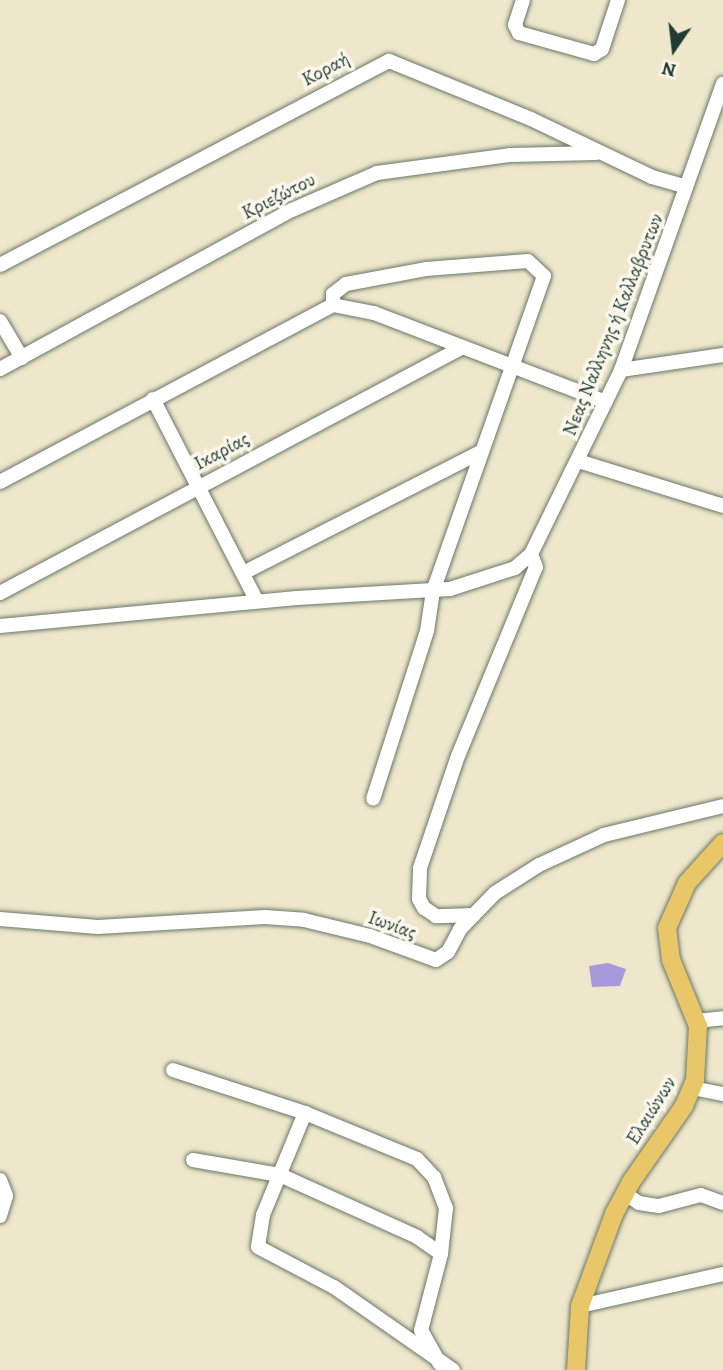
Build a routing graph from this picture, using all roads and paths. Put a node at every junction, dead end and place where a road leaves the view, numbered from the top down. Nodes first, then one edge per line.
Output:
1 (523, 0) edge
2 (618, 0) edge
3 (723, 84) edge
4 (604, 153) junction
5 (683, 186) junction
6 (0, 265) edge
7 (332, 305) junction
8 (0, 321) edge
9 (463, 348) junction
10 (723, 355) edge
11 (22, 358) junction
12 (513, 366) junction
13 (0, 369) edge
14 (621, 370) junction
15 (153, 399) junction
16 (606, 402) junction
17 (481, 452) junction
18 (578, 461) junction
19 (0, 482) edge
20 (198, 486) junction
21 (723, 506) edge
22 (531, 554) junction
23 (246, 572) junction
24 (433, 591) junction
25 (0, 593) edge
26 (257, 601) junction
27 (0, 626) edge
28 (373, 799) dead end
29 (723, 806) edge
30 (723, 843) edge
31 (474, 915) junction
32 (0, 919) edge
33 (723, 1018) edge
34 (696, 1021) junction
35 (173, 1070) dead end
36 (692, 1088) junction
37 (723, 1094) edge
38 (305, 1114) junction
39 (193, 1160) dead end
40 (280, 1175) junction
41 (0, 1180) edge
42 (624, 1194) junction
43 (723, 1203) edge
44 (0, 1216) edge
45 (441, 1254) junction
46 (723, 1274) edge
47 (580, 1306) junction
48 (439, 1363) junction
49 (453, 1370) edge
50 (576, 1370) edge

1 - 2 street
3 - 5 street, Νεας Nαλληνης ή Καλλαβρυτων
4 - 5 street, Κοραή
4 - 6 street, Κοραή
4 - 11 street, Κριεζώτου
5 - 14 street, Νεας Nαλληνης ή Καλλαβρυτων
7 - 9 street
7 - 12 street
7 - 15 street
8 - 11 street
9 - 12 street
9 - 20 street, Ικαρίας
10 - 14 street
11 - 13 street, Κριεζώτου
12 - 16 street
12 - 17 street
14 - 16 street, Νεας Nαλληνης ή Καλλαβρυτων
15 - 19 street
15 - 20 street
16 - 18 street, Νεας Nαλληνης ή Καλλαβρυτων
17 - 23 street
17 - 24 street
18 - 21 street
18 - 22 street, Νεας Nαλληνης ή Καλλαβρυτων
20 - 23 street
20 - 25 street, Ικαρίας
22 - 24 street, Νεας Nαλληνης ή Καλλαβρυτων
22 - 31 street
23 - 26 street
24 - 26 street, Νεας Nαλληνης ή Καλλαβρυτων
24 - 28 street
26 - 27 street, Νεας Nαλληνης ή Καλλαβρυτων
29 - 31 street, Ιωνίας
30 - 34 main road, Ελαιώνων
31 - 32 street, Ιωνίας
33 - 34 street
34 - 36 main road, Ελαιώνων
35 - 38 street
36 - 37 street
36 - 42 main road, Ελαιώνων
38 - 40 street
38 - 45 street
39 - 40 street
40 - 45 street
40 - 48 street
41 - 44 street
42 - 43 street
42 - 47 main road, Ελαιώνων
45 - 48 street
46 - 47 street
47 - 50 main road, Ελαιώνων
48 - 49 street

